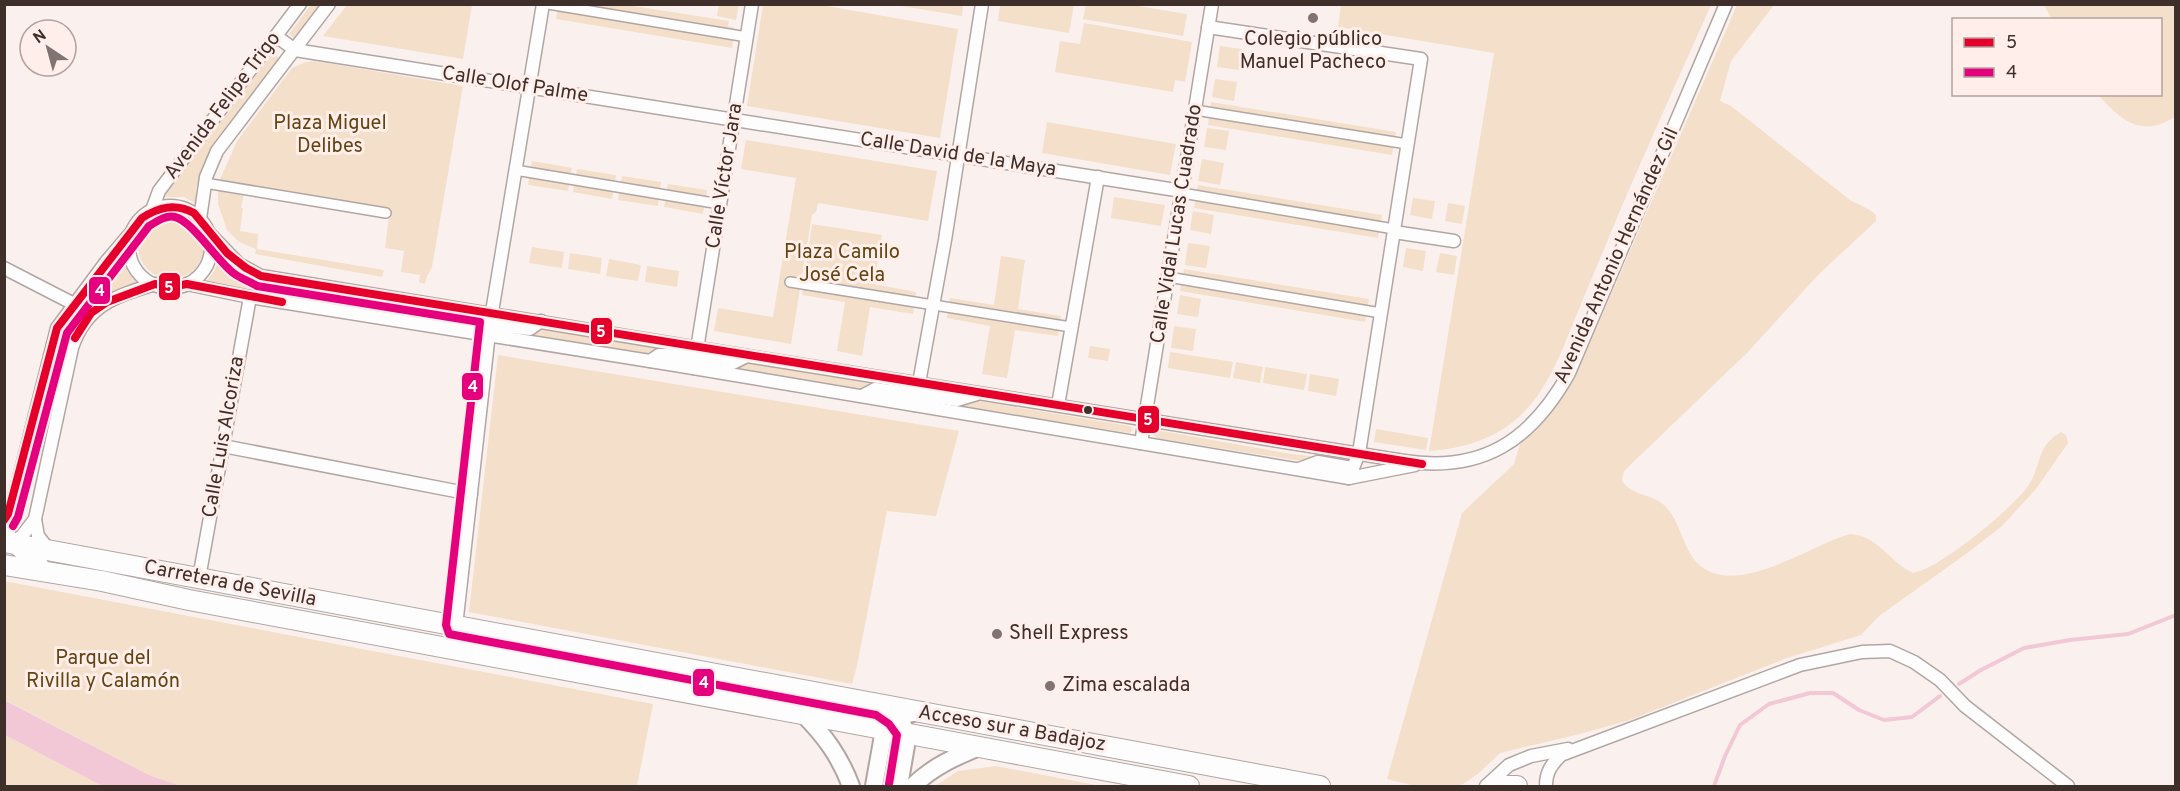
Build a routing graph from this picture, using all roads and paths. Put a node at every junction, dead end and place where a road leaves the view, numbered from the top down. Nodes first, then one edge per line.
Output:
1 (300, 4) edge
2 (329, 4) edge
3 (543, 4) edge
4 (548, 4) edge
5 (752, 4) edge
6 (982, 4) edge
7 (1212, 4) edge
8 (1726, 4) edge
9 (1208, 27) junction
10 (276, 36) junction
11 (747, 37) junction
12 (295, 50) junction
13 (529, 87) junction
14 (1195, 110) junction
15 (734, 120) junction
16 (1407, 144) junction
17 (957, 155) junction
18 (515, 170) junction
19 (1098, 177) junction
20 (205, 183) junction
21 (1182, 192) junction
22 (720, 204) junction
23 (152, 210) junction
24 (386, 213) dead end
25 (200, 219) junction
26 (134, 229) junction
27 (1394, 230) junction
28 (208, 233) junction
29 (1454, 241) dead end
30 (4, 268) edge
31 (1168, 277) junction
32 (790, 282) dead end
33 (155, 284) junction
34 (187, 284) junction
35 (250, 297) junction
36 (74, 304) junction
37 (934, 305) junction
38 (1381, 313) junction
39 (490, 324) junction
40 (1071, 327) junction
41 (696, 358) junction
42 (917, 394) junction
43 (1058, 405) junction
44 (1145, 419) junction
45 (1141, 443) junction
46 (223, 446) junction
47 (1359, 453) junction
48 (1422, 464) junction
49 (1351, 473) junction
50 (471, 494) junction
51 (7, 518) edge
52 (35, 519) junction
53 (7, 543) edge
54 (49, 550) junction
55 (4, 565) edge
56 (199, 578) junction
57 (102, 581) junction
58 (456, 626) junction
59 (455, 650) joint
60 (880, 705) junction
61 (918, 712) junction
62 (802, 714) junction
63 (896, 727) junction
64 (1590, 744) junction
65 (979, 747) junction
66 (851, 786) edge
67 (874, 786) edge
68 (899, 786) edge
69 (913, 786) edge
70 (1189, 786) edge
71 (1320, 786) edge
72 (1486, 786) edge
73 (1498, 786) edge
74 (1517, 786) edge
75 (1546, 786) edge
76 (2068, 786) edge

1 - 10 street, Avenida Felipe Trigo
2 - 12 street, Avenida Felipe Trigo
3 - 13 street
4 - 11 street
5 - 11 street, Calle Víctor Jara
6 - 17 street
7 - 9 street, Calle Vidal Lucas Cuadrado
8 - 48 street, Avenida Antonio Hernández Gil
9 - 14 street, Calle Vidal Lucas Cuadrado
9 - 16 street
10 - 12 street
10 - 23 street, Avenida Felipe Trigo
11 - 15 street, Calle Víctor Jara
12 - 13 street, Calle Olof Palme
12 - 20 street, Avenida Felipe Trigo
13 - 15 street, Calle Olof Palme
13 - 18 street
14 - 16 street
14 - 21 street, Calle Vidal Lucas Cuadrado
15 - 17 street, Calle David de la Maya
15 - 22 street, Calle Víctor Jara
16 - 27 street
17 - 19 street, Calle David de la Maya
17 - 37 street
18 - 22 street
18 - 39 street
19 - 21 street, Calle David de la Maya
19 - 40 street
20 - 24 street
20 - 25 street, Avenida Felipe Trigo
21 - 27 street
21 - 31 street, Calle Vidal Lucas Cuadrado
22 - 41 street, Calle Víctor Jara
23 - 25 street
23 - 26 street
25 - 28 street
26 - 33 street
26 - 36 street
27 - 29 street
27 - 38 street
28 - 34 street
28 - 39 street, Avenida Antonio Hernández Gil
30 - 36 street
31 - 38 street
31 - 44 street, Calle Vidal Lucas Cuadrado
32 - 37 street
33 - 34 street
33 - 52 street
34 - 35 street, Avenida Antonio Hernández Gil
35 - 39 street, Avenida Antonio Hernández Gil
35 - 46 street, Calle Luis Alcoriza
36 - 51 street
37 - 40 street
37 - 42 street
38 - 47 street
39 - 41 street, Avenida Antonio Hernández Gil
39 - 41 street, Avenida Antonio Hernández Gil
39 - 50 street
40 - 43 street
41 - 42 street, Avenida Antonio Hernández Gil
41 - 42 street, Avenida Antonio Hernández Gil
42 - 43 street, Avenida Antonio Hernández Gil
42 - 45 street, Avenida Antonio Hernández Gil
43 - 44 street, Avenida Antonio Hernández Gil
44 - 45 street, Calle Vidal Lucas Cuadrado
44 - 47 street, Avenida Antonio Hernández Gil
45 - 49 street, Avenida Antonio Hernández Gil
46 - 50 street
46 - 56 street, Calle Luis Alcoriza
47 - 48 street, Avenida Antonio Hernández Gil
47 - 49 street
48 - 49 street, Avenida Antonio Hernández Gil
50 - 58 street
51 - 53 street
52 - 53 street
52 - 54 street
53 - 54 highway, Carretera de Sevilla
53 - 57 street
54 - 56 highway, Carretera de Sevilla
55 - 57 highway, Carretera de Sevilla
56 - 58 highway, Carretera de Sevilla
57 - 59 highway, Carretera de Sevilla
58 - 60 highway, Acceso sur a Badajoz
59 - 62 highway, Acceso sur a Badajoz
60 - 61 highway, Acceso sur a Badajoz
60 - 63 main road
61 - 63 main road
61 - 71 highway, Acceso sur a Badajoz
62 - 63 highway, Acceso sur a Badajoz
62 - 66 main road
63 - 65 highway, Acceso sur a Badajoz
63 - 67 main road
63 - 68 main road
64 - 72 street
64 - 75 street
64 - 76 street
65 - 69 main road
65 - 70 highway, Acceso sur a Badajoz
73 - 74 highway

